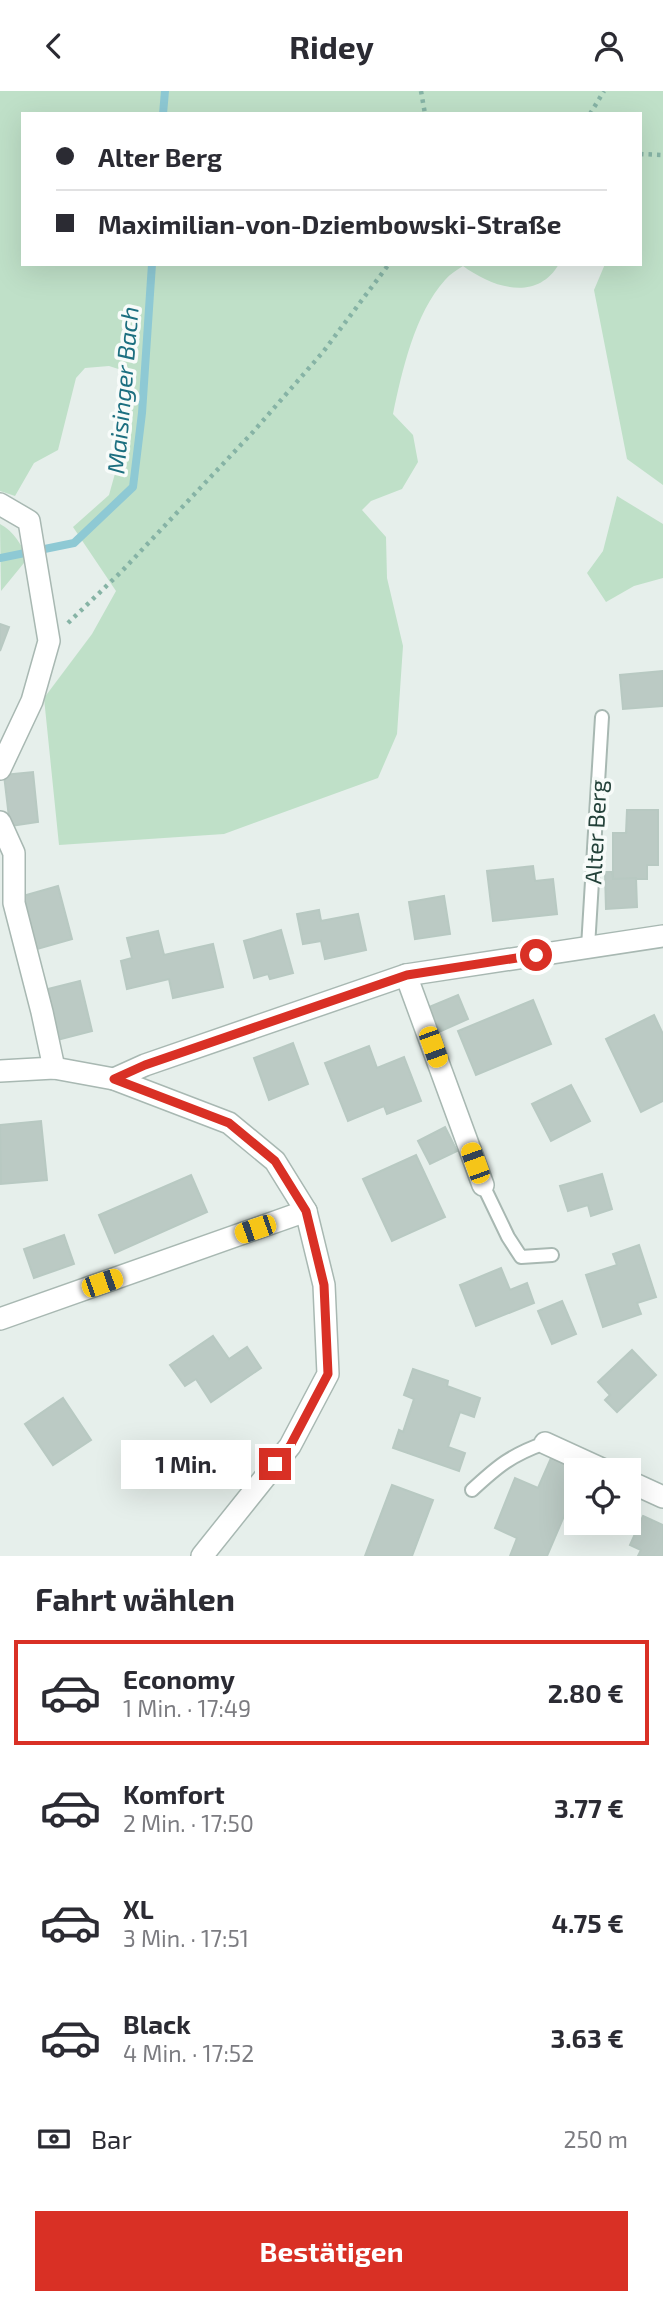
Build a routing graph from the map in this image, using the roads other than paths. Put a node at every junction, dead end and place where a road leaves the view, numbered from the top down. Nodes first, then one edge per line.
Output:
1 (0, 504) edge
2 (602, 717) dead end
3 (0, 769) edge
4 (0, 822) edge
5 (663, 936) edge
6 (588, 947) junction
7 (407, 975) junction
8 (54, 1068) junction
9 (0, 1071) edge
10 (114, 1079) junction
11 (483, 1185) joint
12 (306, 1211) junction
13 (552, 1255) dead end
14 (0, 1319) edge
15 (545, 1443) joint
16 (578, 1458) edge
17 (641, 1487) edge
18 (472, 1490) dead end
19 (663, 1497) edge
20 (202, 1556) edge

1 - 3 street
2 - 6 lane, Alter Berg
4 - 8 street
5 - 6 street
6 - 7 street
7 - 10 street
7 - 11 street
8 - 9 street
8 - 10 street
10 - 12 street
11 - 13 lane
12 - 14 street
12 - 20 street
15 - 16 street
15 - 18 lane
17 - 19 street

